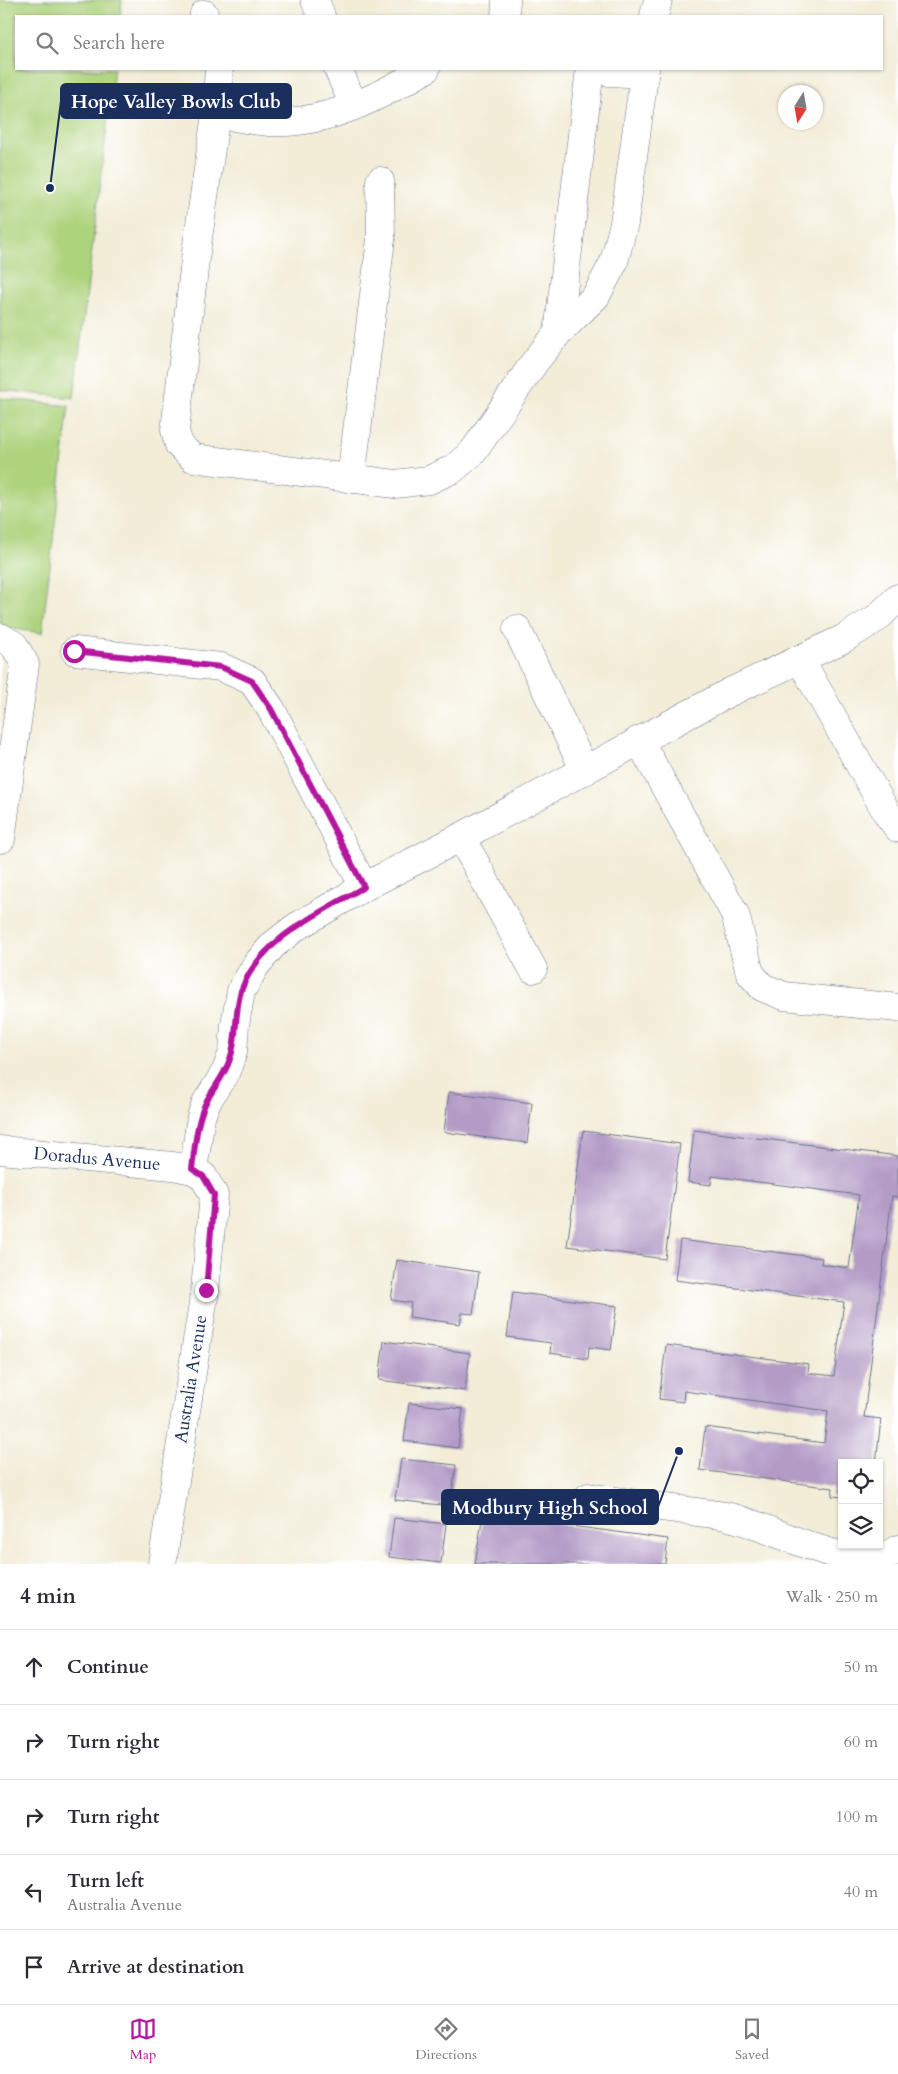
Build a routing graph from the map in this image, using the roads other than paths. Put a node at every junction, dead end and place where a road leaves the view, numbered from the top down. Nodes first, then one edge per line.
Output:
1 (315, 0) edge
2 (506, 0) edge
3 (658, 0) edge
4 (321, 15) edge
5 (505, 15) edge
6 (654, 15) edge
7 (219, 70) edge
8 (338, 70) edge
9 (424, 70) edge
10 (591, 70) edge
11 (597, 70) edge
12 (644, 71) edge
13 (354, 106) junction
14 (216, 114) junction
15 (380, 181) dead end
16 (558, 333) junction
17 (351, 478) junction
18 (898, 598) edge
19 (517, 629) dead end
20 (0, 637) edge
21 (74, 651) dead end
22 (800, 658) junction
23 (639, 740) junction
24 (585, 771) junction
25 (898, 828) edge
26 (461, 837) junction
27 (1, 838) dead end
28 (364, 887) junction
29 (533, 969) dead end
30 (898, 1008) edge
31 (0, 1150) edge
32 (193, 1170) junction
33 (588, 1497) dead end
34 (898, 1549) edge
35 (162, 1564) edge

1 - 4 street
2 - 5 street
3 - 6 street
7 - 14 street
8 - 13 street
9 - 13 street
10 - 16 street
11 - 12 street
12 - 16 street
13 - 14 street
14 - 17 street
15 - 17 street
16 - 17 street
18 - 22 street
19 - 24 street
20 - 27 street
21 - 28 street
22 - 23 street
22 - 25 street
23 - 24 street
23 - 30 street
24 - 26 street
26 - 28 street
26 - 29 street
28 - 32 street
31 - 32 street, Doradus Avenue
32 - 35 street, Australia Avenue
33 - 34 street

